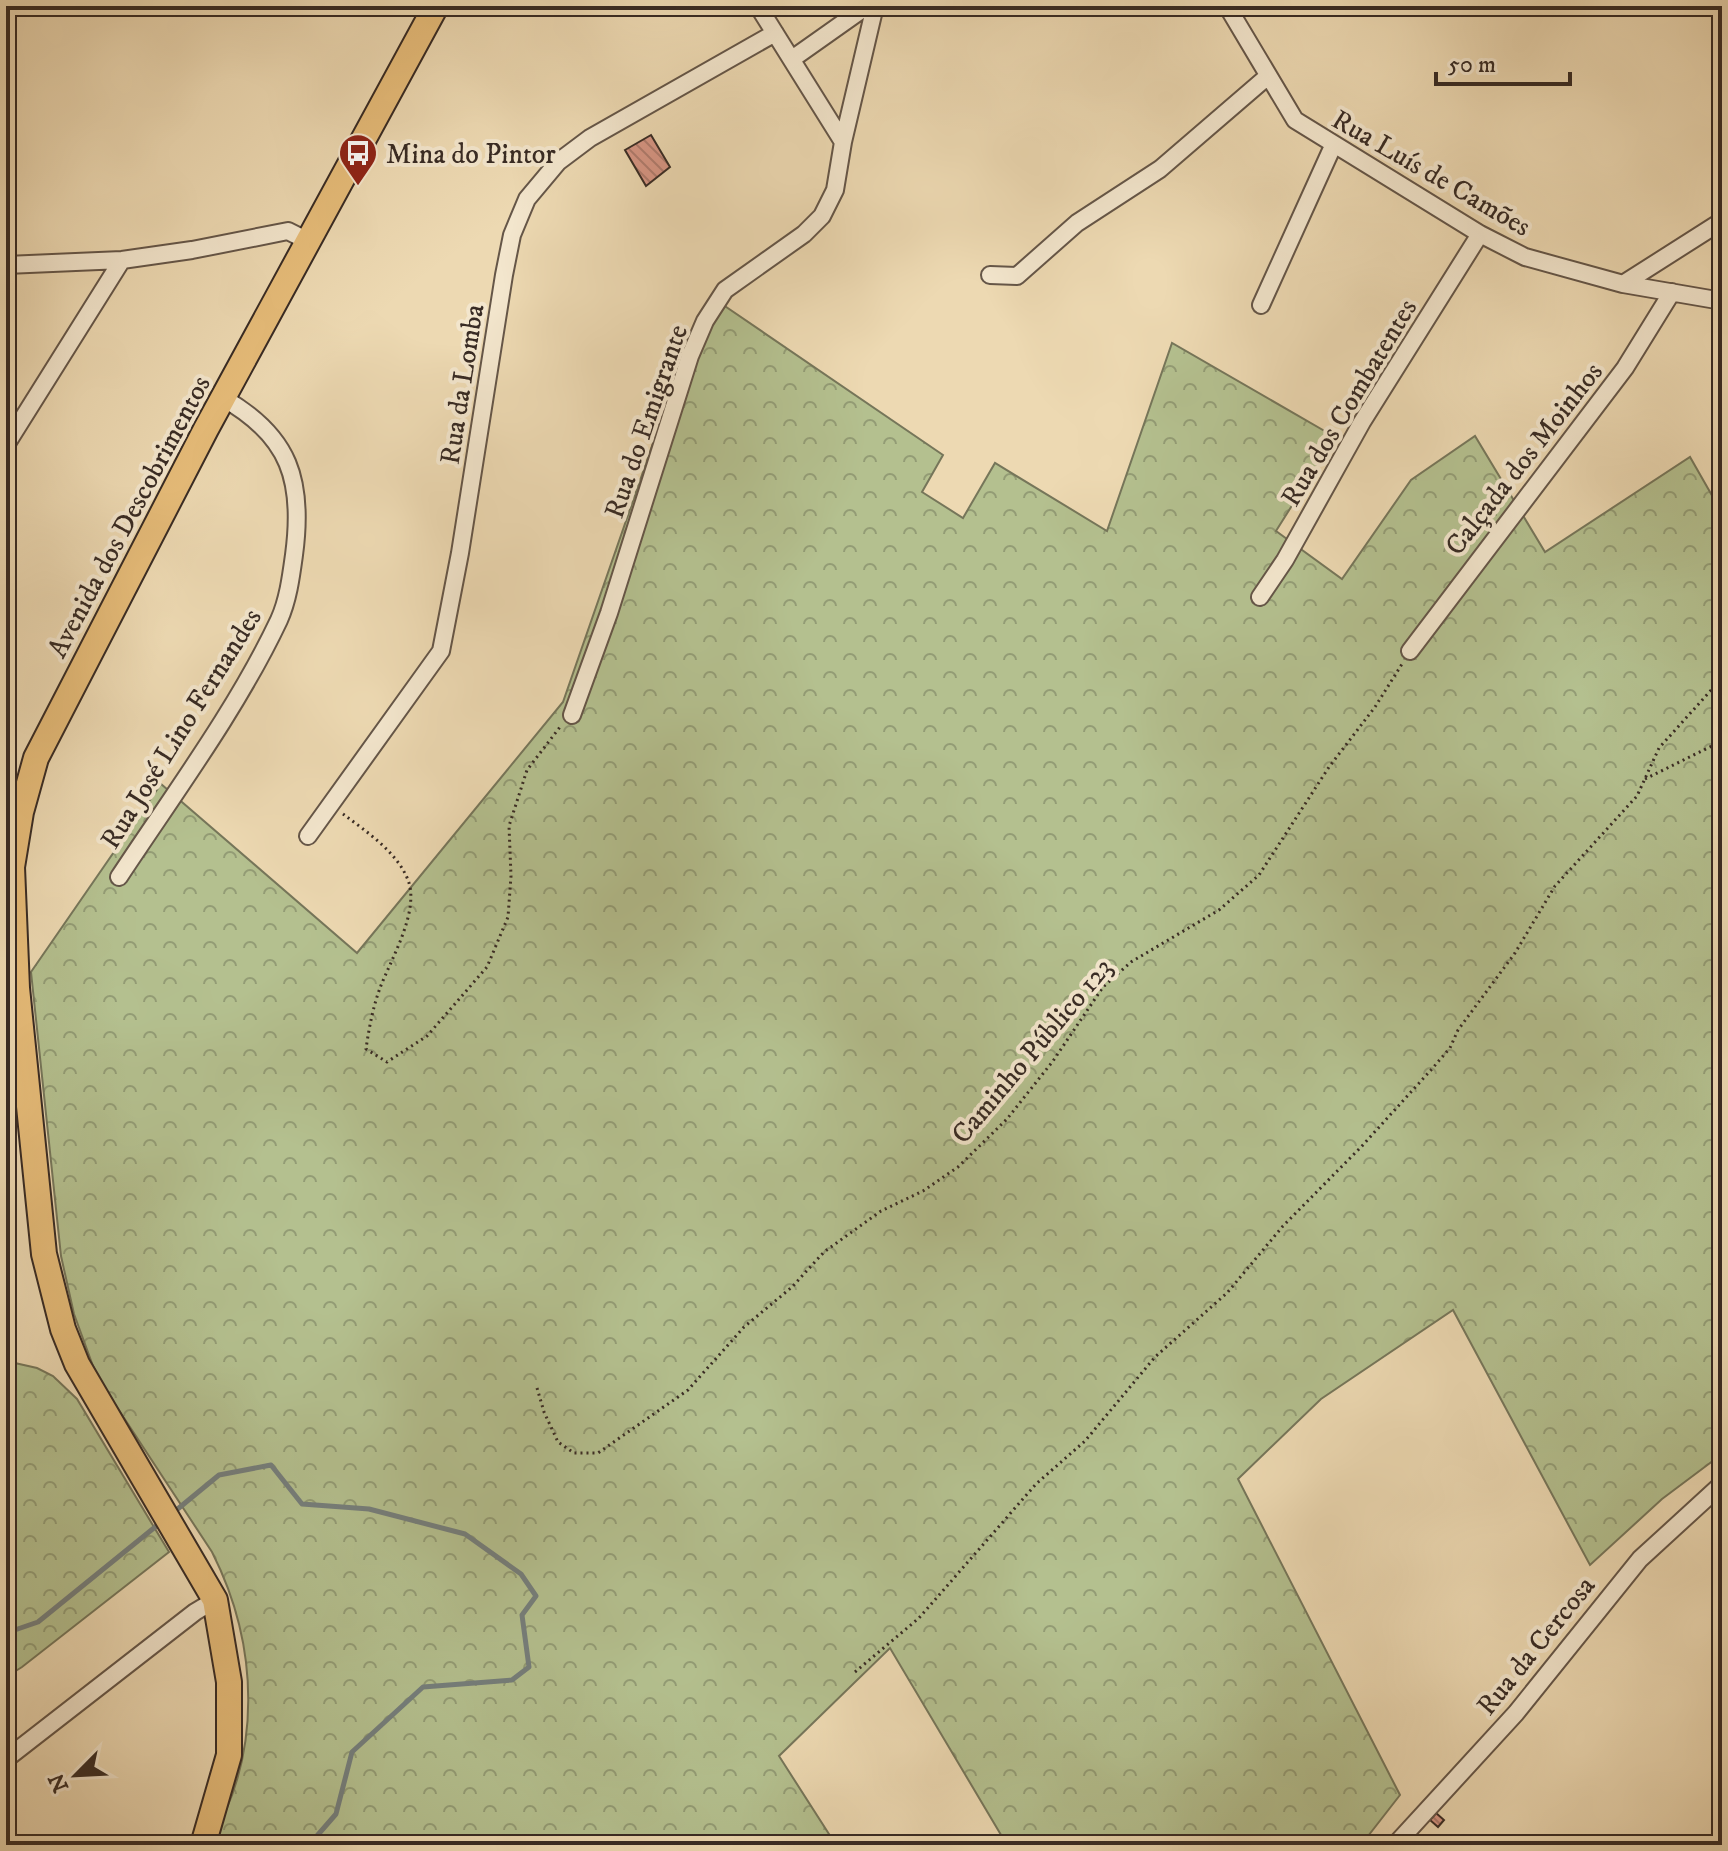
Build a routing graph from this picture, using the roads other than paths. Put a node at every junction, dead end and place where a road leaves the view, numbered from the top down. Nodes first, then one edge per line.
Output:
1 (436, 6) edge
2 (758, 6) edge
3 (867, 6) edge
4 (875, 6) edge
5 (1227, 6) edge
6 (775, 33) junction
7 (792, 59) junction
8 (1268, 76) junction
9 (843, 142) junction
10 (1333, 146) junction
11 (1722, 221) edge
12 (1480, 234) junction
13 (308, 241) junction
14 (122, 260) junction
15 (6, 265) edge
16 (990, 275) dead end
17 (1623, 284) junction
18 (1672, 292) junction
19 (1722, 301) edge
20 (1261, 305) dead end
21 (223, 398) junction
22 (6, 445) edge
23 (1260, 597) dead end
24 (1410, 651) road end
25 (572, 715) road end
26 (308, 836) dead end
27 (119, 877) dead end
28 (1722, 1484) edge
29 (215, 1600) junction
30 (6, 1759) edge
31 (203, 1845) edge
32 (1395, 1845) edge

1 - 13 main road, Avenida dos Descobrimentos
2 - 6 street
3 - 7 street
4 - 9 street, Rua do Emigrante
5 - 8 street, Rua Luís de Camões
6 - 7 street
6 - 26 street, Rua da Lomba
7 - 9 street
8 - 10 street, Rua Luís de Camões
8 - 16 street
9 - 25 street, Rua do Emigrante
10 - 12 street, Rua Luís de Camões
10 - 20 street
11 - 17 street
12 - 17 street, Rua Luís de Camões
12 - 23 street, Rua dos Combatentes
13 - 14 street
13 - 21 main road, Avenida dos Descobrimentos
14 - 15 street
14 - 22 street
17 - 18 street, Rua Luís de Camões
18 - 19 street, Rua Luís de Camões
18 - 24 street, Calçada dos Moinhos
21 - 27 street, Rua José Lino Fernandes
21 - 29 main road, Avenida dos Descobrimentos
28 - 32 street, Rua da Cercosa
29 - 30 street
29 - 31 main road, Avenida dos Descobrimentos

